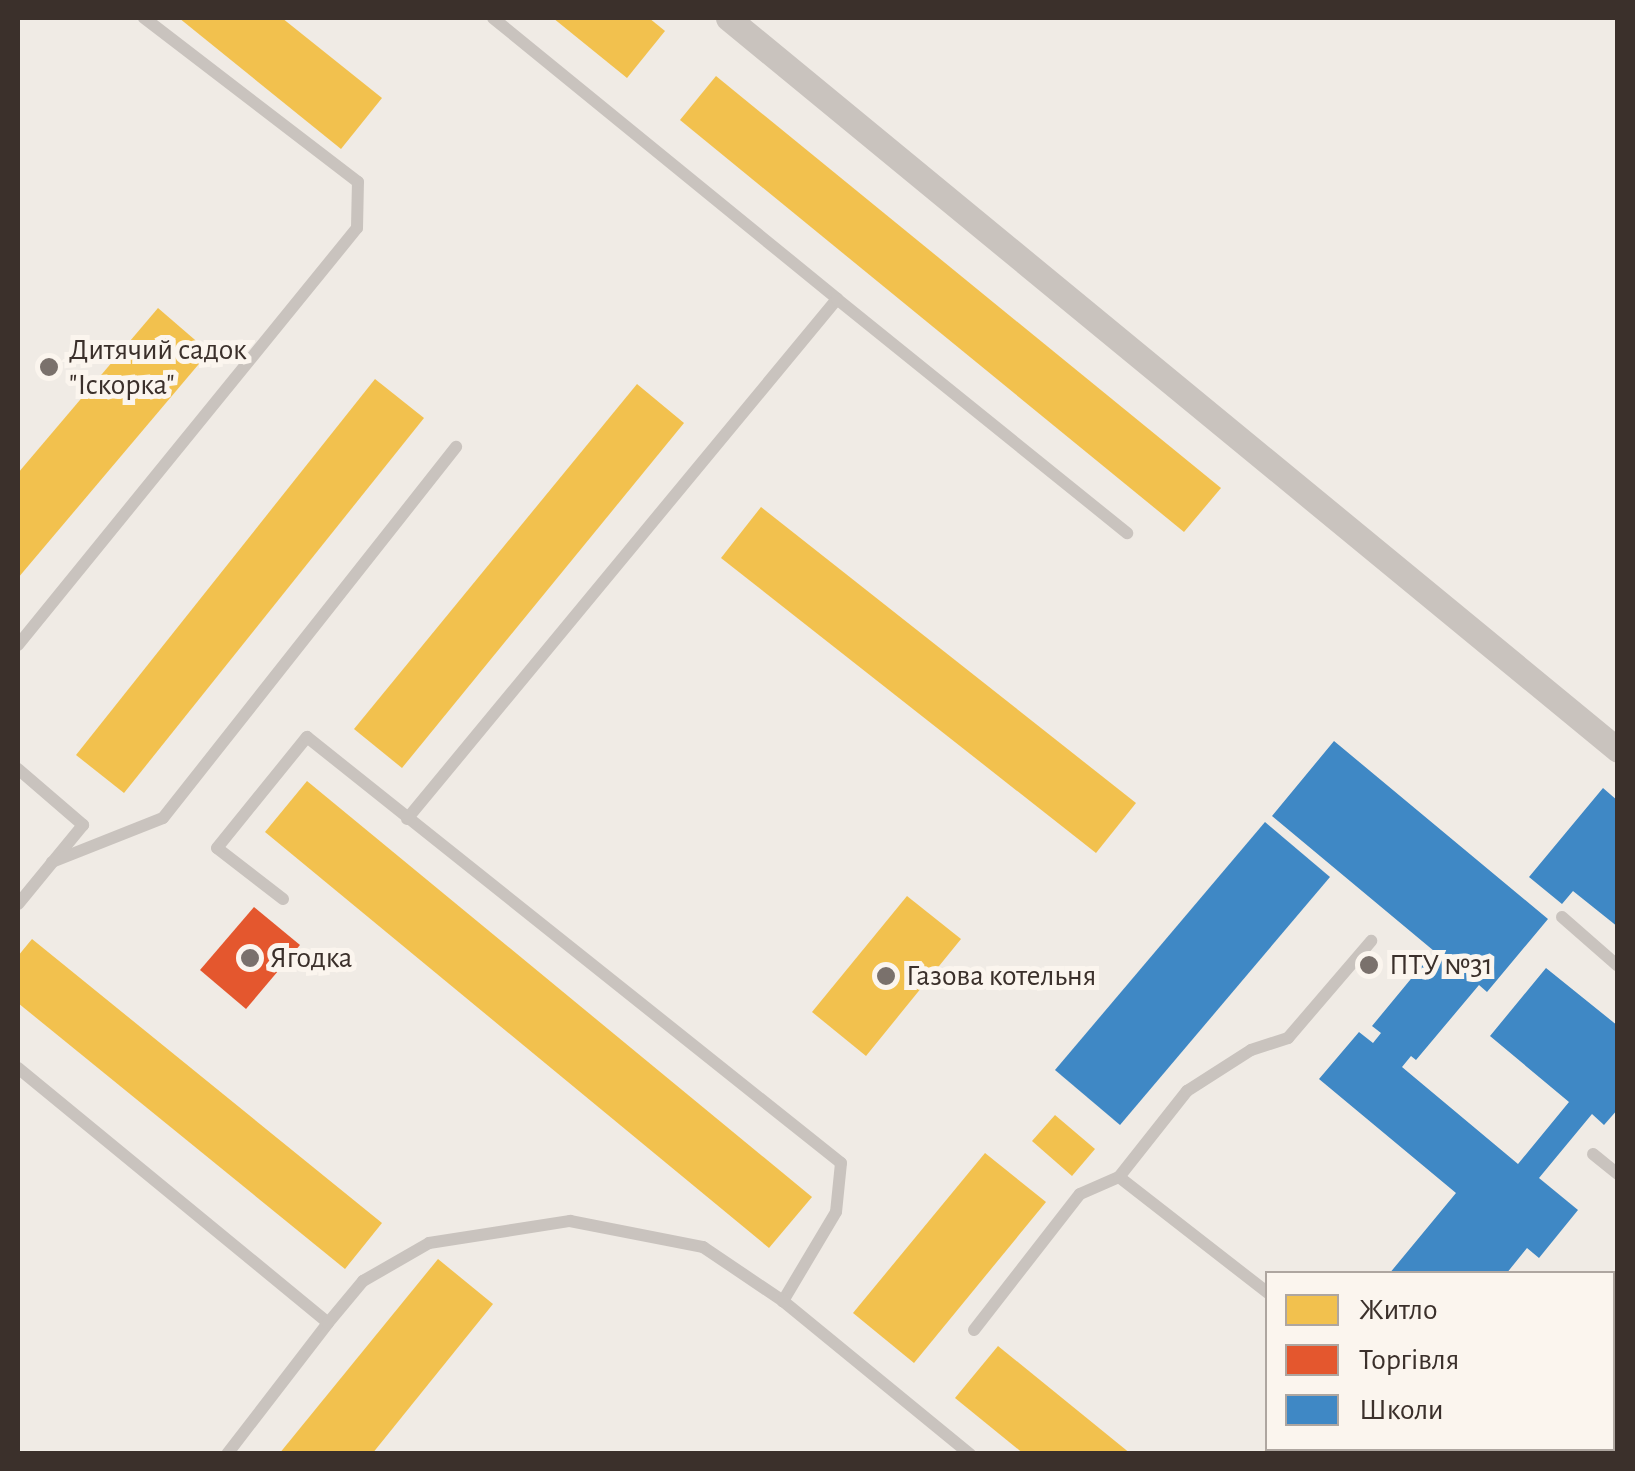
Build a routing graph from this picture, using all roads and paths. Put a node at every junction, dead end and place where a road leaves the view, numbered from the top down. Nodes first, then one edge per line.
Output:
1 (144, 18) edge
2 (493, 18) edge
3 (728, 18) edge
4 (837, 299) junction
5 (456, 447) dead end
6 (1128, 533) dead end
7 (18, 646) edge
8 (1618, 750) edge
9 (18, 769) edge
10 (408, 819) junction
11 (52, 862) junction
12 (282, 899) dead end
13 (18, 904) edge
14 (1562, 917) dead end
15 (1370, 941) dead end
16 (1618, 966) edge
17 (18, 1068) edge
18 (1593, 1154) dead end
19 (1618, 1174) edge
20 (1119, 1176) junction
21 (1265, 1291) edge
22 (783, 1301) junction
23 (328, 1324) junction
24 (974, 1330) dead end
25 (227, 1454) edge
26 (970, 1454) edge

1 - 7 lane
2 - 4 lane
3 - 8 street
4 - 6 lane
4 - 10 lane
5 - 11 lane
9 - 11 lane
10 - 12 lane
10 - 22 lane
11 - 13 lane
14 - 16 lane
15 - 20 lane
17 - 23 lane
18 - 19 lane
20 - 21 lane
20 - 24 lane
22 - 23 lane
22 - 26 lane
23 - 25 lane

